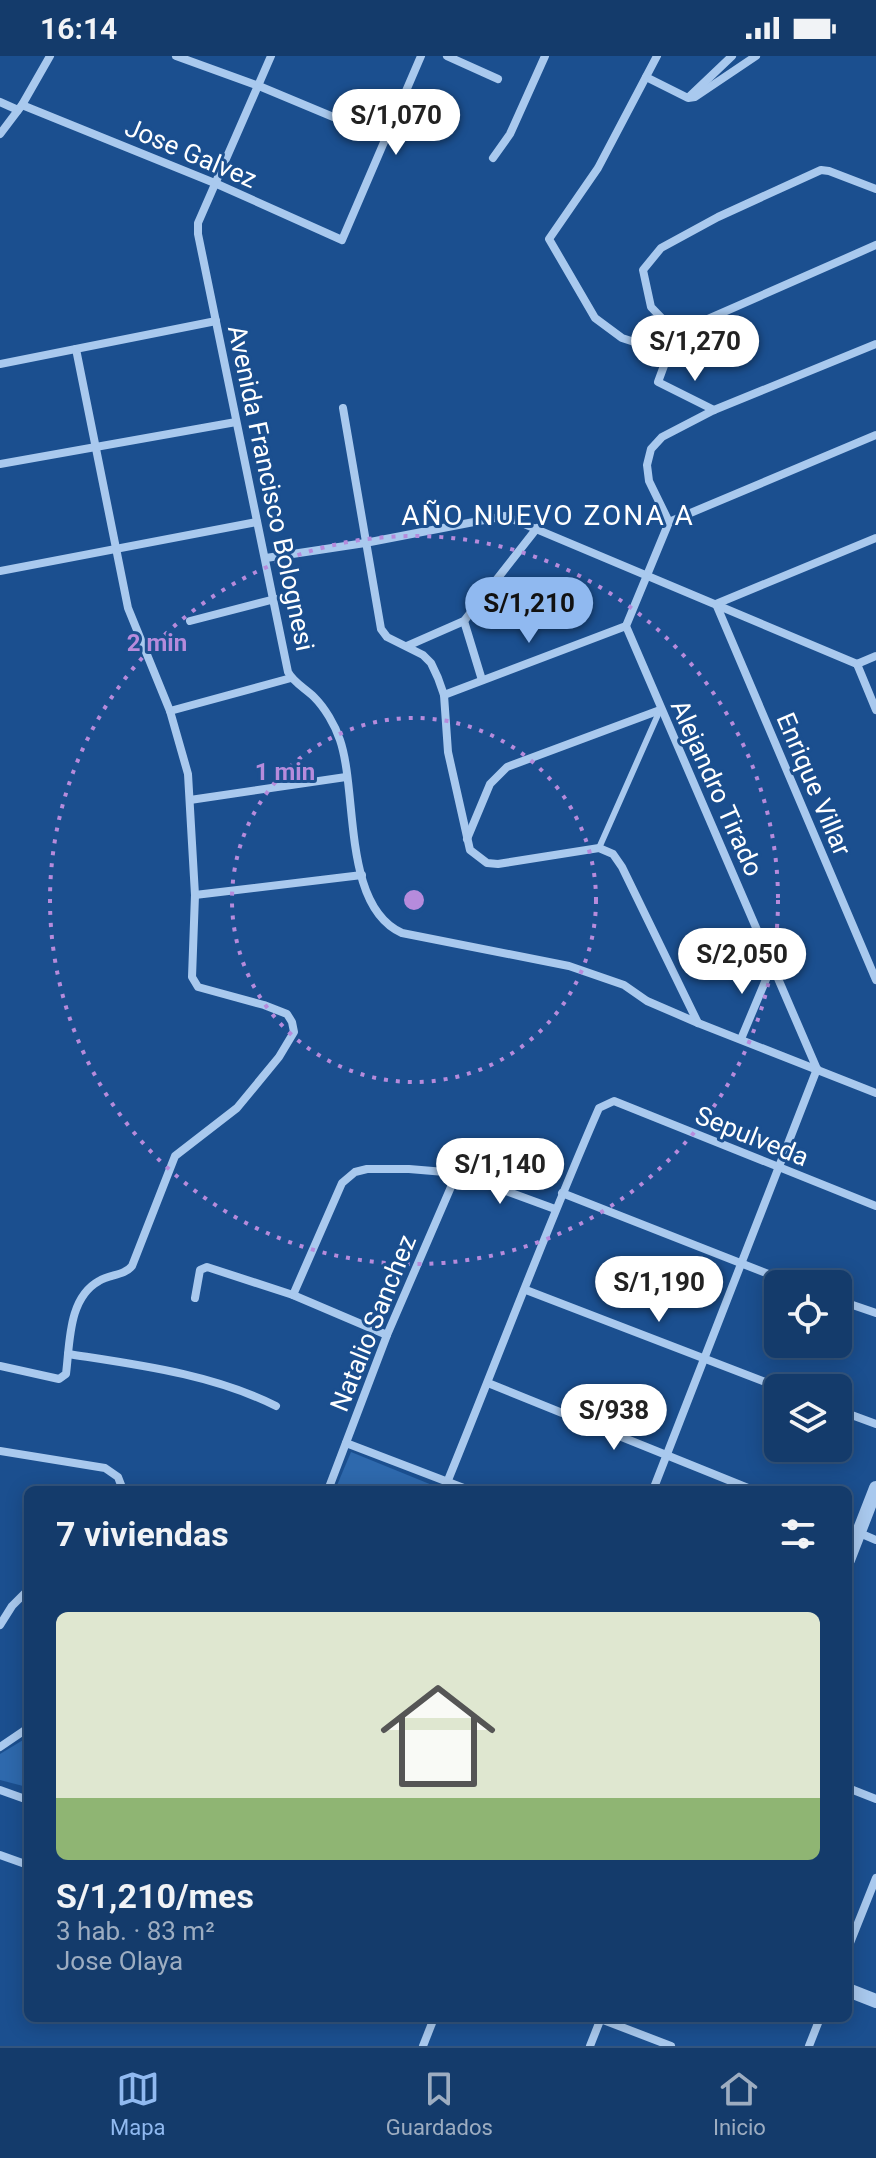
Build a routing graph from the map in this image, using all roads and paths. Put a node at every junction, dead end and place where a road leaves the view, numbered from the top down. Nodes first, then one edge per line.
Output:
1 (50, 56) edge
2 (176, 56) edge
3 (271, 56) edge
4 (421, 56) edge
5 (447, 56) edge
6 (545, 56) edge
7 (657, 56) edge
8 (732, 56) edge
9 (756, 56) edge
10 (646, 77) junction
11 (498, 79) dead end
12 (259, 86) junction
13 (688, 98) junction
14 (0, 102) edge
15 (20, 108) junction
16 (0, 134) edge
17 (386, 139) junction
18 (493, 158) dead end
19 (217, 184) junction
20 (876, 189) edge
21 (876, 245) edge
22 (216, 321) junction
23 (676, 333) junction
24 (876, 344) edge
25 (76, 349) junction
26 (668, 353) junction
27 (0, 364) edge
28 (343, 408) dead end
29 (714, 410) junction
30 (236, 422) junction
31 (876, 435) edge
32 (98, 448) junction
33 (0, 464) edge
34 (257, 522) junction
35 (669, 522) junction
36 (537, 528) junction
37 (876, 538) edge
38 (365, 543) junction
39 (117, 550) junction
40 (266, 558) junction
41 (0, 571) edge
42 (647, 575) junction
43 (275, 599) junction
44 (716, 604) junction
45 (190, 621) dead end
46 (464, 621) junction
47 (626, 626) junction
48 (407, 646) junction
49 (876, 656) edge
50 (857, 664) junction
51 (291, 678) junction
52 (482, 680) junction
53 (444, 695) junction
54 (660, 710) junction
55 (876, 710) edge
56 (170, 711) junction
57 (346, 777) junction
58 (190, 800) junction
59 (467, 839) junction
60 (599, 848) junction
61 (362, 875) junction
62 (195, 895) junction
63 (772, 965) junction
64 (876, 980) edge
65 (698, 1023) junction
66 (741, 1039) junction
67 (817, 1069) junction
68 (876, 1093) edge
69 (779, 1168) junction
70 (457, 1173) junction
71 (562, 1193) junction
72 (876, 1206) edge
73 (555, 1209) junction
74 (741, 1265) junction
75 (764, 1273) edge
76 (526, 1290) junction
77 (293, 1295) junction
78 (195, 1298) dead end
79 (852, 1305) edge
80 (876, 1313) edge
81 (387, 1335) junction
82 (68, 1354) junction
83 (704, 1359) junction
84 (0, 1366) edge
85 (764, 1382) edge
86 (488, 1383) junction
87 (276, 1406) dead end
88 (852, 1415) edge
89 (876, 1424) edge
90 (346, 1443) junction
91 (0, 1451) edge
92 (667, 1455) junction
93 (121, 1486) edge
94 (330, 1486) edge
95 (446, 1486) edge
96 (655, 1486) edge
97 (743, 1486) edge
98 (876, 1488) edge
99 (853, 1530) edge
100 (876, 1540) edge
101 (24, 1594) edge
102 (0, 1625) edge
103 (24, 1731) edge
104 (0, 1747) edge
105 (0, 1790) edge
106 (852, 1790) edge
107 (24, 1799) edge
108 (876, 1799) edge
109 (0, 1855) edge
110 (24, 1864) edge
111 (876, 1878) edge
112 (852, 1938) edge
113 (852, 1992) edge
114 (876, 2001) edge
115 (432, 2022) edge
116 (599, 2022) edge
117 (610, 2022) edge
118 (818, 2022) edge
119 (423, 2046) edge
120 (590, 2046) edge
121 (671, 2046) edge
122 (809, 2046) edge

1 - 15 street
2 - 12 street
3 - 12 street, Avenida Francisco Bolognesi
4 - 17 street
5 - 11 street
6 - 18 street
7 - 10 street
8 - 13 street
9 - 13 street
10 - 13 street
10 - 26 street
12 - 17 street
12 - 19 street, Avenida Francisco Bolognesi
14 - 15 street, Jose Galvez
15 - 16 street
15 - 19 street, Jose Galvez
17 - 19 street, Jose Galvez
19 - 22 street, Avenida Francisco Bolognesi
20 - 23 street
21 - 23 street
22 - 25 street
22 - 30 street, Avenida Francisco Bolognesi
23 - 26 street
24 - 29 street
25 - 27 street
25 - 32 street
26 - 29 street
28 - 38 street
29 - 35 street
30 - 32 street
30 - 34 street, Avenida Francisco Bolognesi
31 - 35 street
32 - 33 street
32 - 39 street
34 - 39 street
34 - 40 street, Avenida Francisco Bolognesi
35 - 42 street
36 - 38 street
36 - 42 street
36 - 46 street
37 - 44 street
38 - 40 street
38 - 48 street
39 - 41 street
39 - 56 street
40 - 43 street, Avenida Francisco Bolognesi
42 - 44 street
42 - 47 street
43 - 45 street
43 - 51 street, Avenida Francisco Bolognesi
44 - 50 street
44 - 64 street, Enrique Villar
46 - 48 street
46 - 52 street
47 - 52 street
47 - 54 street, Alejandro Tirado
48 - 53 street
49 - 50 street
50 - 55 street
51 - 56 street
51 - 57 street, Avenida Francisco Bolognesi
52 - 53 street
53 - 59 street
54 - 59 street
54 - 60 lane
54 - 63 street, Alejandro Tirado
56 - 58 street
57 - 58 street
57 - 61 street, Avenida Francisco Bolognesi
58 - 62 street
59 - 60 street
60 - 65 street
61 - 62 street
61 - 65 street, Avenida Francisco Bolognesi
62 - 82 street
63 - 66 street
63 - 67 street, Alejandro Tirado
65 - 66 street, Avenida Francisco Bolognesi
66 - 67 street, Avenida Francisco Bolognesi
67 - 68 street, Avenida Francisco Bolognesi
67 - 69 street
69 - 71 street, Sepulveda
69 - 72 street, Sepulveda
69 - 74 street
70 - 73 street
70 - 77 street
70 - 81 street, Natalio Sanchez
71 - 73 street
71 - 74 street
73 - 76 street
74 - 75 street
74 - 83 street
76 - 83 street
76 - 86 street
77 - 78 street
77 - 81 street
79 - 80 street
81 - 90 street, Natalio Sanchez
82 - 84 street
82 - 87 street
83 - 85 street
83 - 92 street
86 - 92 street
86 - 95 street
88 - 89 street
90 - 94 street, Natalio Sanchez
90 - 95 street
91 - 93 street
92 - 96 street
92 - 97 street
98 - 99 street
99 - 100 street
101 - 102 street
103 - 104 street
105 - 107 street
106 - 108 street
109 - 110 street
111 - 112 street
113 - 114 street
115 - 119 street
116 - 120 street
117 - 121 street
118 - 122 street

